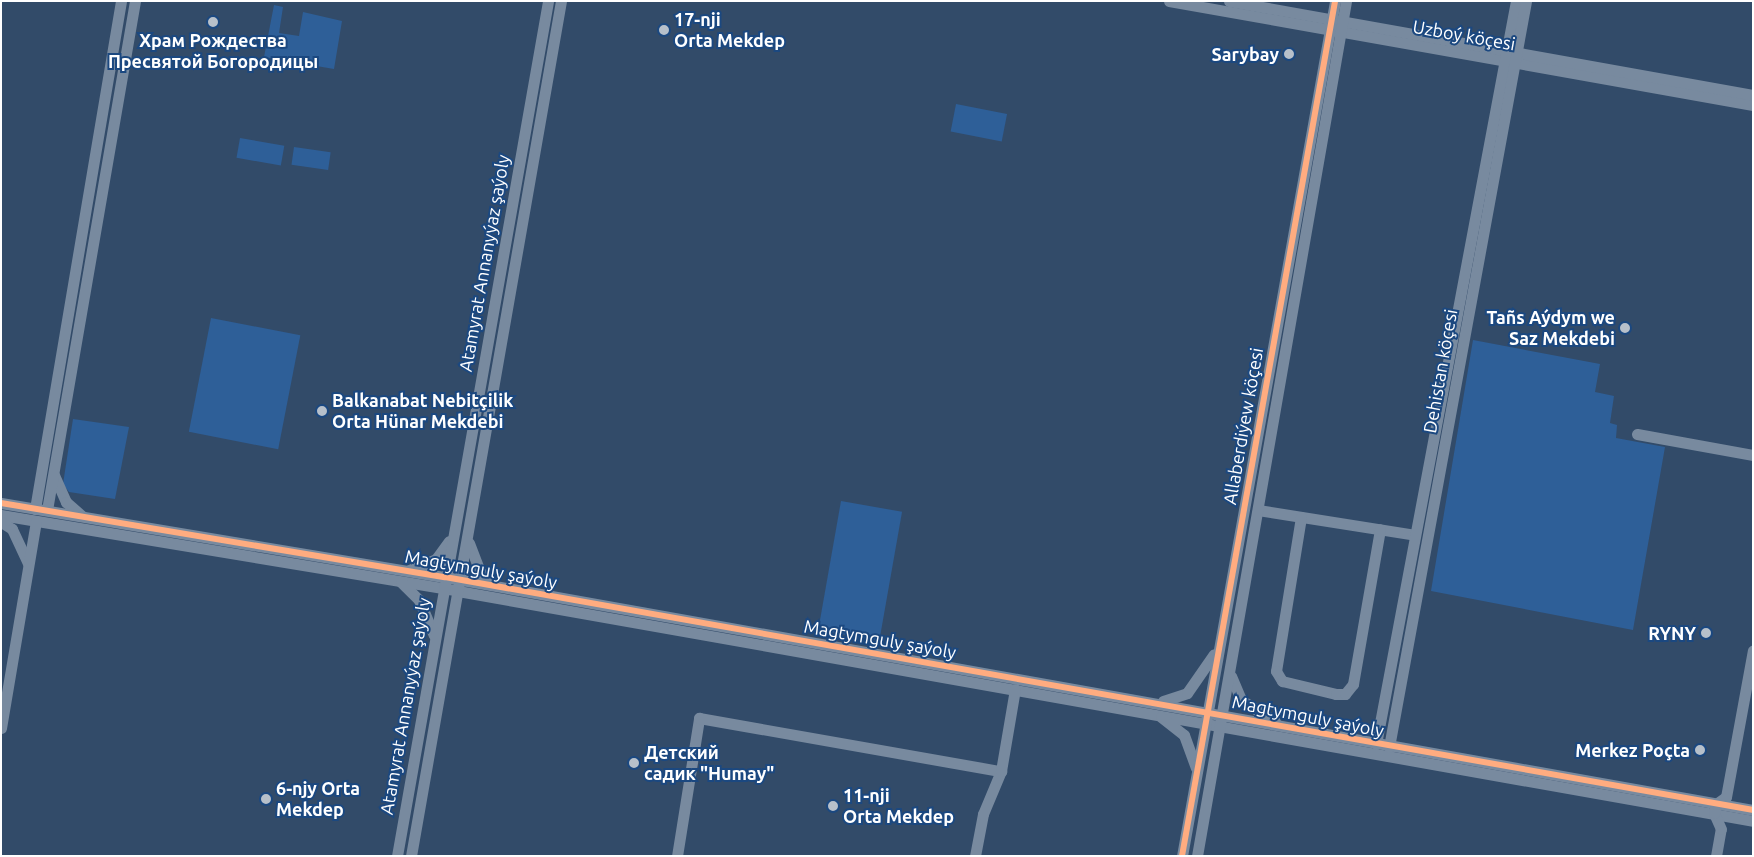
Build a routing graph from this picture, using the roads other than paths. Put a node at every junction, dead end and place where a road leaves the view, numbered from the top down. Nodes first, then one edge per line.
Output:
1 (121, 1) edge
2 (135, 1) edge
3 (548, 1) edge
4 (561, 1) edge
5 (1170, 1) edge
6 (1229, 1) edge
7 (1335, 1) edge
8 (1346, 1) edge
9 (1516, 1) edge
10 (1526, 1) edge
11 (1336, 25) junction
12 (1510, 57) junction
13 (1753, 95) edge
14 (1753, 105) edge
15 (1637, 434) dead end
16 (1753, 454) edge
17 (53, 470) junction
18 (1, 503) edge
19 (41, 510) junction
20 (1258, 510) junction
21 (1, 515) edge
22 (84, 516) junction
23 (1301, 516) junction
24 (36, 521) junction
25 (1, 522) edge
26 (1380, 529) junction
27 (454, 530) junction
28 (468, 535) junction
29 (1415, 535) junction
30 (29, 566) junction
31 (407, 570) junction
32 (445, 576) junction
33 (402, 582) junction
34 (459, 585) junction
35 (498, 587) junction
36 (442, 588) junction
37 (1222, 626) junction
38 (434, 636) junction
39 (1753, 650) edge
40 (1230, 670) junction
41 (1015, 689) junction
42 (1749, 689) edge
43 (1144, 702) junction
44 (1208, 712) junction
45 (1155, 714) junction
46 (1222, 720) junction
47 (1206, 724) junction
48 (1, 728) edge
49 (1295, 728) junction
50 (1376, 744) junction
51 (1389, 747) junction
52 (1001, 771) junction
53 (1197, 772) junction
54 (1715, 808) junction
55 (1753, 810) edge
56 (1753, 821) edge
57 (397, 856) edge
58 (411, 856) edge
59 (677, 856) edge
60 (975, 856) edge
61 (1182, 856) edge
62 (1197, 856) edge
63 (1716, 856) edge

1 - 19 street
2 - 17 street
3 - 27 street, Atamyrat Annanyýaz şaýoly
4 - 28 street, Atamyrat Annanyýaz şaýoly
5 - 11 street, Uzboý köçesi
6 - 11 street, Uzboý köçesi
7 - 11 street, Allaberdiýew köçesi
8 - 11 street, Allaberdiýew köçesi
9 - 12 street, Dehistan köçesi
10 - 12 street, Dehistan köçesi
11 - 12 street, Uzboý köçesi
11 - 20 street, Allaberdiýew köçesi
11 - 37 street, Allaberdiýew köçesi
12 - 13 street, Uzboý köçesi
12 - 14 street, Uzboý köçesi
12 - 29 street, Dehistan köçesi
12 - 51 street, Dehistan köçesi
15 - 16 street
17 - 19 street
17 - 22 street
18 - 19 street, Magtymguly şaýoly
19 - 22 street, Magtymguly şaýoly
20 - 23 street
20 - 40 street, Allaberdiýew köçesi
21 - 24 street, Magtymguly şaýoly
22 - 31 street, Magtymguly şaýoly
23 - 26 street
23 - 26 street
24 - 30 street
24 - 33 street, Magtymguly şaýoly
25 - 30 street
26 - 29 street
27 - 31 street
27 - 32 street, Atamyrat Annanyýaz şaýoly
28 - 34 street, Atamyrat Annanyýaz şaýoly
28 - 35 street
29 - 50 street, Dehistan köçesi
30 - 48 street
31 - 32 street, Magtymguly şaýoly
32 - 34 street, Magtymguly şaýoly
32 - 36 street, Atamyrat Annanyýaz şaýoly
33 - 36 street, Magtymguly şaýoly
33 - 38 street
34 - 35 street, Magtymguly şaýoly
34 - 36 street, Magtymguly şaýoly
34 - 41 street, Magtymguly şaýoly
34 - 58 street, Atamyrat Annanyýaz şaýoly
35 - 43 street, Magtymguly şaýoly
36 - 38 street, Atamyrat Annanyýaz şaýoly
37 - 43 street
37 - 44 street, Allaberdiýew köçesi
38 - 57 street, Atamyrat Annanyýaz şaýoly
39 - 42 street
40 - 46 street, Allaberdiýew köçesi
40 - 49 street
41 - 45 street, Magtymguly şaýoly
41 - 52 street
42 - 54 street
43 - 44 street, Magtymguly şaýoly
44 - 46 street, Magtymguly şaýoly
44 - 47 street, Allaberdiýew köçesi
45 - 47 street, Magtymguly şaýoly
45 - 53 street
46 - 47 street, Magtymguly şaýoly
46 - 49 street, Magtymguly şaýoly
46 - 54 street, Magtymguly şaýoly
46 - 62 street, Allaberdiýew köçesi
47 - 53 street, Allaberdiýew köçesi
49 - 50 street, Magtymguly şaýoly
50 - 51 street, Magtymguly şaýoly
51 - 54 street, Magtymguly şaýoly
52 - 59 street
52 - 60 street
53 - 61 street, Allaberdiýew köçesi
54 - 55 street, Magtymguly şaýoly
54 - 56 street, Magtymguly şaýoly
54 - 63 street

